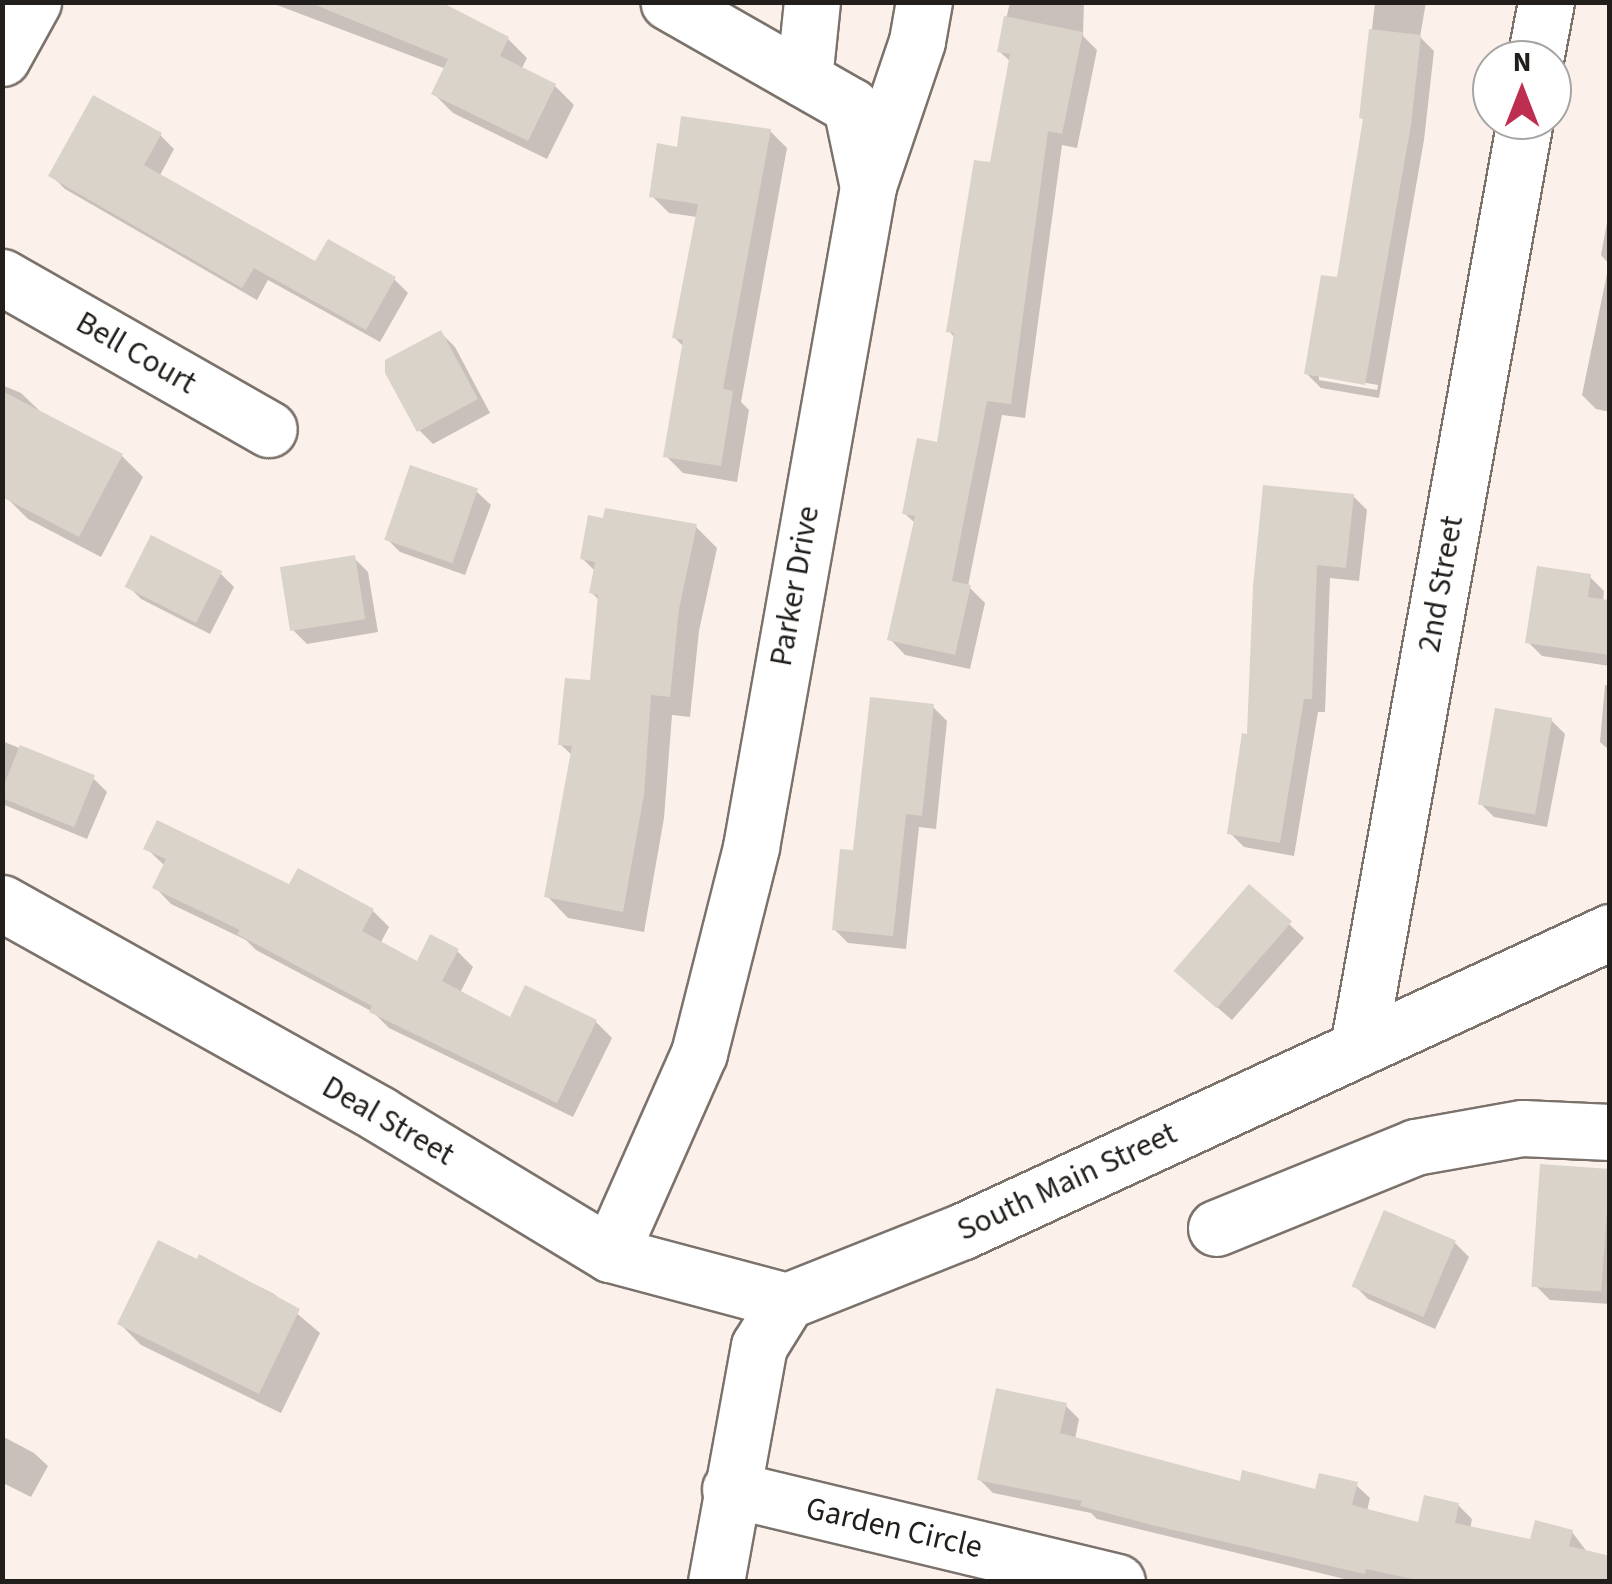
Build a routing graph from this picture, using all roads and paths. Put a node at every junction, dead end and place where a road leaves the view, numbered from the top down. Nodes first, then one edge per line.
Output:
1 (33, 2) edge
2 (669, 2) edge
3 (812, 2) edge
4 (924, 2) edge
5 (1546, 2) edge
6 (1539, 40) edge
7 (2, 58) edge
8 (804, 79) junction
9 (1520, 140) edge
10 (868, 188) junction
11 (2, 277) edge
12 (269, 429) dead end
13 (2, 903) edge
14 (1610, 932) edge
15 (1358, 1047) junction
16 (1610, 1132) edge
17 (1216, 1228) dead end
18 (610, 1254) junction
19 (788, 1300) junction
20 (730, 1489) junction
21 (716, 1582) edge
22 (1117, 1582) edge

1 - 7 street
2 - 8 street, Parker Drive
3 - 8 street
4 - 10 street
5 - 6 street
8 - 10 street, Parker Drive
9 - 15 street, 2nd Street
10 - 18 street, Parker Drive
11 - 12 street, Bell Court
13 - 18 street, Deal Street
14 - 15 street, South Main Street
15 - 19 street, South Main Street
16 - 17 street
18 - 19 street, Deal Street
19 - 20 street
20 - 21 street
20 - 22 street, Garden Circle

